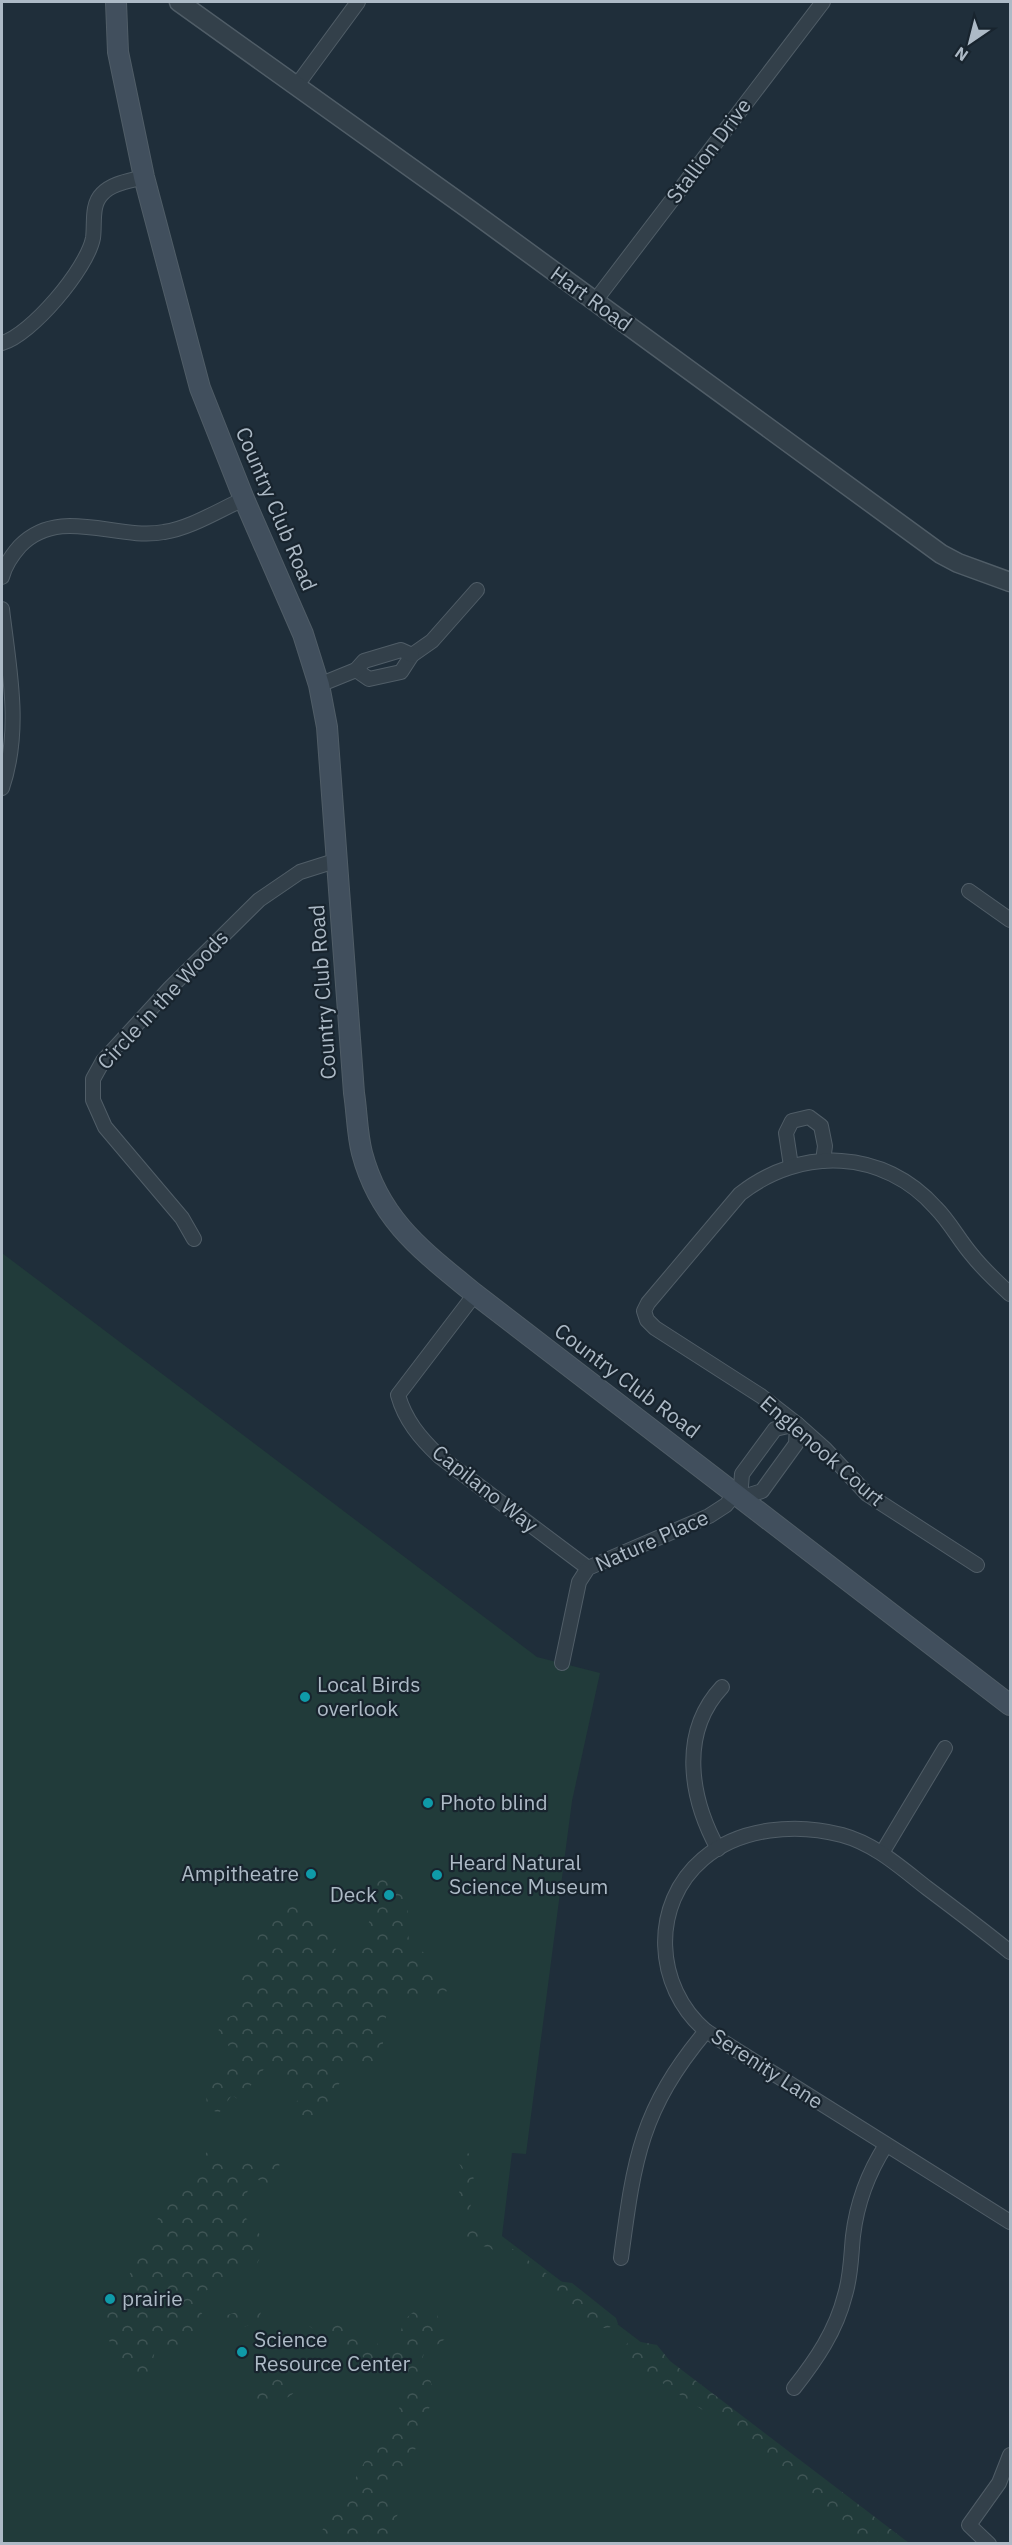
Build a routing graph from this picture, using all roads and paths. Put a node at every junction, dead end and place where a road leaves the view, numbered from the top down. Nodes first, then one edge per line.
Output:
1 (116, 2) edge
2 (179, 2) edge
3 (358, 2) edge
4 (823, 2) edge
5 (297, 85) junction
6 (144, 177) junction
7 (595, 301) junction
8 (2, 343) edge
9 (244, 499) junction
10 (2, 577) edge
11 (1011, 582) edge
12 (477, 590) dead end
13 (2, 609) edge
14 (412, 655) junction
15 (357, 670) junction
16 (319, 685) junction
17 (2, 788) edge
18 (338, 860) junction
19 (969, 891) dead end
20 (1011, 920) edge
21 (823, 1161) junction
22 (791, 1166) junction
23 (194, 1239) dead end
24 (475, 1294) junction
25 (1011, 1294) edge
26 (797, 1424) junction
27 (738, 1496) junction
28 (977, 1565) dead end
29 (588, 1568) junction
30 (562, 1663) dead end
31 (722, 1687) dead end
32 (1011, 1706) edge
33 (945, 1748) dead end
34 (718, 1849) junction
35 (882, 1853) junction
36 (1011, 1952) edge
37 (706, 2031) junction
38 (886, 2145) junction
39 (1011, 2222) edge
40 (621, 2258) dead end
41 (794, 2388) dead end
42 (1011, 2455) edge
43 (989, 2544) edge

1 - 6 main road, Country Club Road
2 - 5 street, Hart Road
3 - 5 street
4 - 7 street, Stallion Drive
5 - 7 street, Hart Road
6 - 8 street
6 - 9 main road, Country Club Road
7 - 11 street, Hart Road
9 - 10 street
9 - 16 main road, Country Club Road
12 - 14 street
13 - 17 street
14 - 15 street
14 - 15 street
15 - 16 street
16 - 18 main road, Country Club Road
18 - 23 street, Circle in the Woods
18 - 24 main road, Country Club Road
19 - 20 street
21 - 22 street
21 - 22 street
21 - 25 street
22 - 26 street, Englenook Court
24 - 27 main road, Country Club Road
24 - 29 street, Capilano Way
26 - 27 street
26 - 27 street, Nature Place
26 - 28 street, Englenook Court
27 - 29 street, Nature Place
27 - 32 main road, Country Club Road
29 - 30 street, Nature Place
31 - 34 street
33 - 35 street
34 - 35 street, Serenity Lane
34 - 37 street, Serenity Lane
35 - 36 street, Serenity Lane
37 - 38 street, Serenity Lane
37 - 40 street
38 - 39 street, Serenity Lane
38 - 41 street
42 - 43 street

